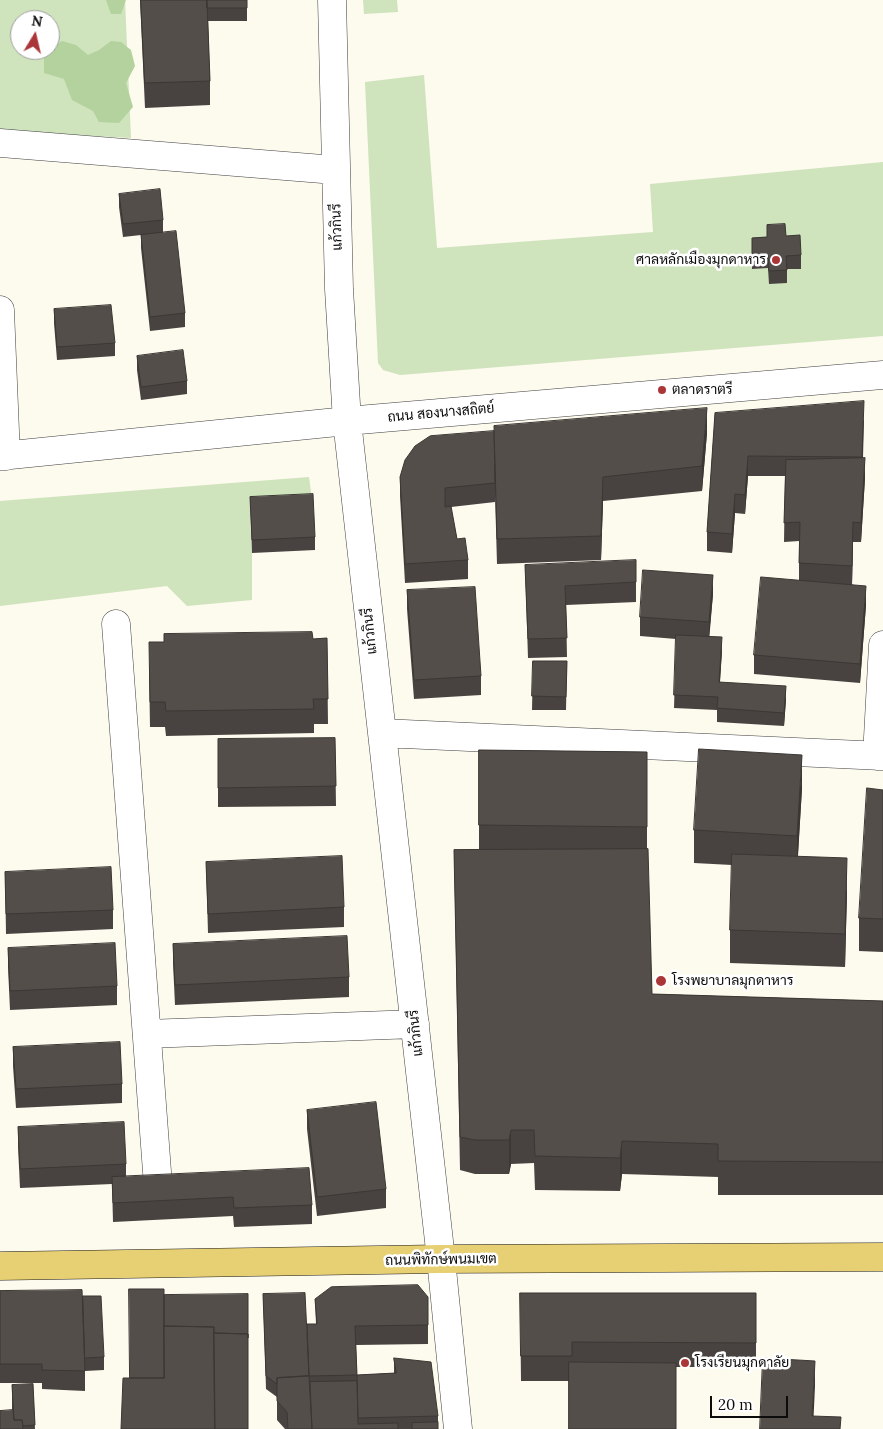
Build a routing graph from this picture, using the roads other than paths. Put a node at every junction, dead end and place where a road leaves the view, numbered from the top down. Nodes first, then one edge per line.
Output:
1 (332, 0) edge
2 (0, 143) edge
3 (335, 170) junction
4 (0, 310) edge
5 (883, 375) edge
6 (347, 421) junction
7 (3, 456) edge
8 (116, 624) dead end
9 (883, 645) edge
10 (382, 733) junction
11 (880, 756) edge
12 (415, 1024) junction
13 (147, 1034) junction
14 (158, 1185) edge
15 (883, 1257) edge
16 (442, 1259) junction
17 (0, 1266) edge
18 (458, 1429) edge

1 - 3 street, แก้วกินรี
2 - 3 street
3 - 6 street, แก้วกินรี
4 - 7 street
5 - 6 street, ถนน สองนางสถิตย์
6 - 7 street, ถนน สองนางสถิตย์
6 - 10 street, แก้วกินรี
8 - 13 street
9 - 11 street
10 - 11 street
10 - 12 street, แก้วกินรี
12 - 13 street
12 - 16 street, แก้วกินรี
13 - 14 street
15 - 16 main road, ถนนพิทักษ์พนมเขต
16 - 17 main road, ถนนพิทักษ์พนมเขต
16 - 18 street, แก้วกินรี

